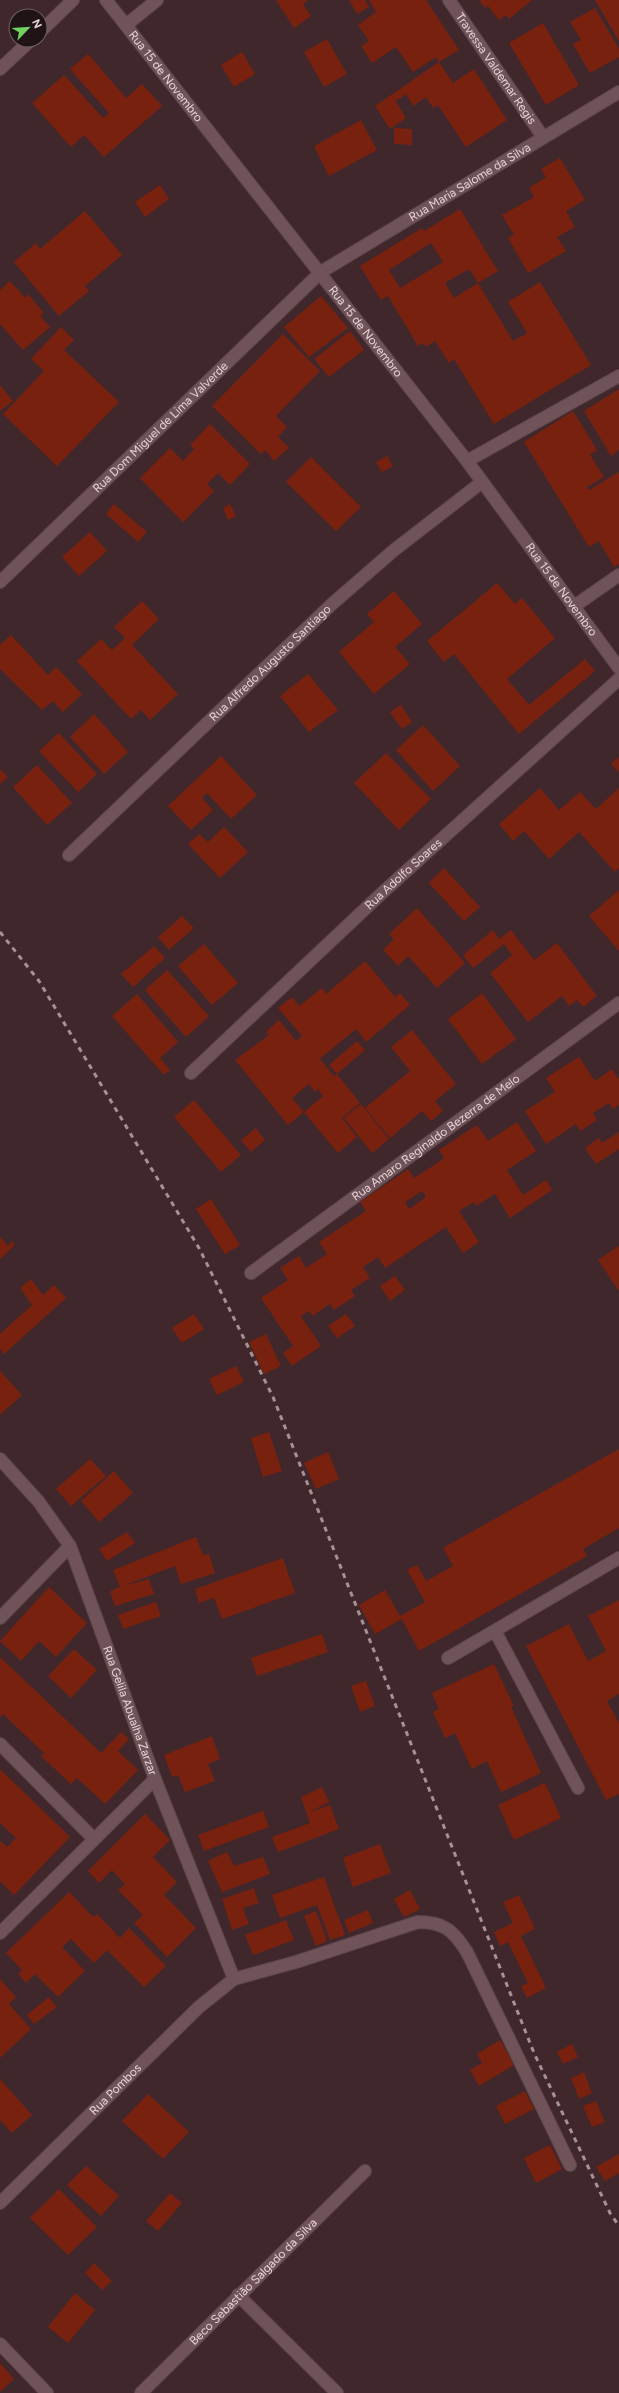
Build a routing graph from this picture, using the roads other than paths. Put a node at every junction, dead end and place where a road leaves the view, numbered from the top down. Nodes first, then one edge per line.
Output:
1 (73, 0) edge
2 (106, 0) edge
3 (156, 0) edge
4 (449, 0) edge
5 (48, 24) edge
6 (126, 25) junction
7 (23, 48) edge
8 (0, 70) edge
9 (619, 92) edge
10 (544, 137) junction
11 (320, 272) junction
12 (619, 376) edge
13 (467, 461) junction
14 (482, 482) junction
15 (619, 575) edge
16 (0, 582) edge
17 (573, 607) junction
18 (619, 668) edge
19 (619, 679) edge
20 (69, 855) dead end
21 (619, 1002) edge
22 (191, 1073) dead end
23 (251, 1273) dead end
24 (0, 1459) edge
25 (70, 1546) junction
26 (619, 1558) edge
27 (0, 1618) edge
28 (495, 1631) junction
29 (448, 1658) dead end
30 (0, 1744) edge
31 (155, 1779) junction
32 (578, 1788) dead end
33 (94, 1839) junction
34 (2, 1928) edge
35 (234, 1979) junction
36 (570, 2165) dead end
37 (366, 2171) dead end
38 (0, 2203) edge
39 (238, 2295) junction
40 (0, 2344) edge
41 (47, 2393) edge
42 (141, 2393) edge
43 (337, 2393) edge

1 - 5 street
2 - 6 street, Rua 15 de Novembro
3 - 6 street
4 - 10 street, Travessa Valdemar Regis
6 - 11 street, Rua 15 de Novembro
7 - 8 street
9 - 10 street, Rua Maria Salome da Silva
10 - 11 street, Rua Maria Salome da Silva
11 - 13 street, Rua 15 de Novembro
11 - 16 street, Rua Dom Miguel de Lima Valverde
12 - 13 street
13 - 14 street, Rua 15 de Novembro
14 - 17 street, Rua 15 de Novembro
14 - 20 street, Rua Alfredo Augusto Santiago
15 - 17 street
17 - 18 street, Rua 15 de Novembro
19 - 22 street, Rua Adolfo Soares
21 - 23 street, Rua Amaro Reginaldo Bezerra de Melo
24 - 25 street, Rua Gelila Abualha Zarzar
25 - 27 street
25 - 31 street, Rua Gelila Abualha Zarzar
26 - 28 street
28 - 29 street
28 - 32 street
30 - 33 street
31 - 33 street
31 - 35 street, Rua Gelila Abualha Zarzar
33 - 34 street
35 - 36 street
35 - 38 street, Rua Pombos
37 - 39 street, Beco Sebastião Salgado da Silva
39 - 42 street, Beco Sebastião Salgado da Silva
39 - 43 street
40 - 41 street

